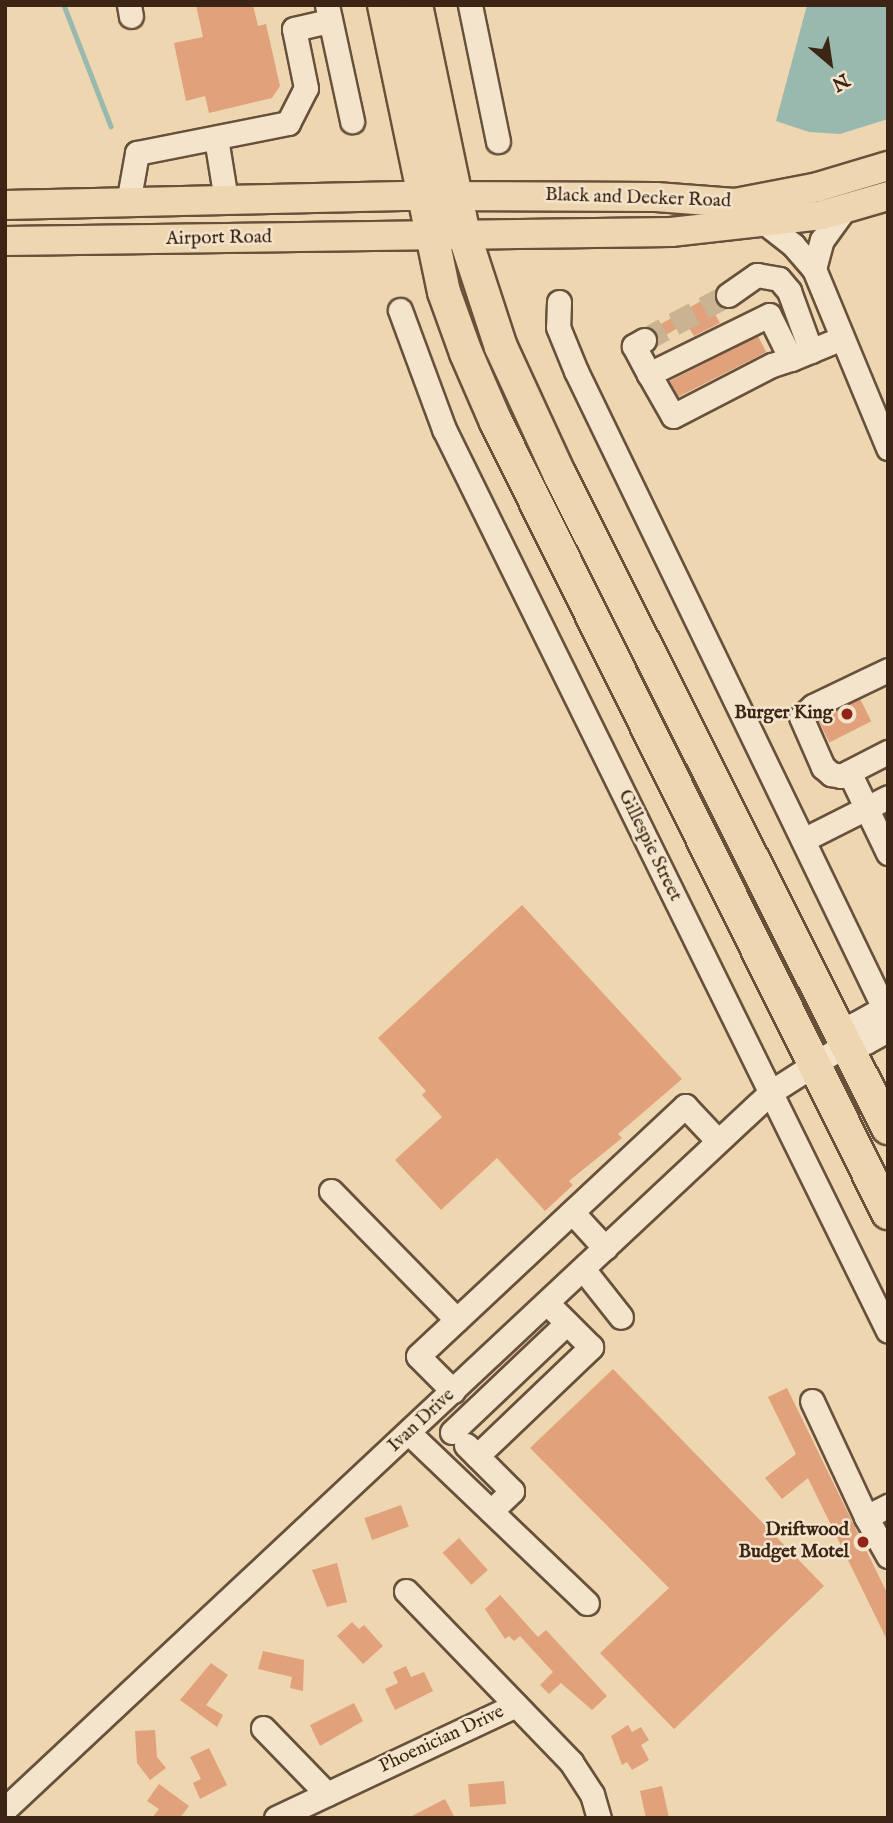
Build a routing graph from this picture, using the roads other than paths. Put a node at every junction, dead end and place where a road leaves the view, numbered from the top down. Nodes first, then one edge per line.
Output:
1 (384, 5) edge
2 (416, 5) edge
3 (470, 5) edge
4 (328, 13) edge
5 (352, 121) dead end
6 (216, 138) junction
7 (498, 141) dead end
8 (888, 166) edge
9 (441, 196) junction
10 (888, 196) edge
11 (226, 200) junction
12 (128, 203) junction
13 (5, 205) edge
14 (844, 210) junction
15 (765, 223) junction
16 (464, 234) junction
17 (433, 237) junction
18 (125, 240) junction
19 (5, 241) edge
20 (814, 269) junction
21 (559, 302) dead end
22 (400, 310) dead end
23 (744, 325) junction
24 (842, 338) junction
25 (644, 340) dead end
26 (801, 355) junction
27 (649, 374) junction
28 (880, 406) edge
29 (888, 449) edge
30 (888, 670) edge
31 (888, 680) edge
32 (802, 722) junction
33 (888, 752) edge
34 (849, 772) junction
35 (888, 797) edge
36 (865, 808) junction
37 (803, 840) junction
38 (888, 853) edge
39 (887, 1015) edge
40 (846, 1044) junction
41 (816, 1063) junction
42 (771, 1092) junction
43 (888, 1128) edge
44 (718, 1142) junction
45 (331, 1191) dead end
46 (572, 1212) junction
47 (888, 1213) edge
48 (605, 1248) junction
49 (583, 1269) junction
50 (547, 1303) junction
51 (621, 1317) dead end
52 (457, 1320) junction
53 (567, 1323) junction
54 (888, 1331) edge
55 (453, 1391) junction
56 (812, 1401) dead end
57 (430, 1411) junction
58 (452, 1432) junction
59 (409, 1433) junction
60 (477, 1456) junction
61 (888, 1506) edge
62 (491, 1511) junction
63 (866, 1517) junction
64 (888, 1556) edge
65 (406, 1591) dead end
66 (587, 1603) dead end
67 (516, 1705) junction
68 (263, 1728) dead end
69 (327, 1794) junction
70 (5, 1809) edge
71 (276, 1818) edge
72 (599, 1818) edge

1 - 9 highway
2 - 9 highway
3 - 7 street
4 - 5 street
4 - 6 street
6 - 11 street
6 - 12 street
8 - 9 main road, Black and Decker Road
9 - 11 main road, Airport Road
9 - 16 highway
9 - 17 highway
10 - 14 main road, Black and Decker Road
11 - 12 main road, Airport Road
12 - 13 main road, Airport Road
12 - 18 main road
14 - 15 main road, Black and Decker Road
14 - 20 street
15 - 16 main road, Black and Decker Road
15 - 20 street
16 - 17 main road, Black and Decker Road
16 - 40 highway
17 - 18 main road, Airport Road
17 - 41 highway
18 - 19 main road, Airport Road
20 - 24 street
21 - 37 street
22 - 42 street, Gillespie Street
23 - 26 street
23 - 26 street
23 - 27 street
24 - 26 street
24 - 28 street
25 - 27 street
26 - 27 street
28 - 29 street
30 - 32 street
31 - 32 street
32 - 34 street
33 - 34 street
34 - 36 street
35 - 36 street
36 - 37 street
36 - 38 street
37 - 39 street
39 - 40 street, Ivan Drive
40 - 41 street, Ivan Drive
40 - 43 highway
41 - 42 street, Ivan Drive
41 - 47 highway
42 - 44 street, Ivan Drive
42 - 54 street, Gillespie Street
44 - 46 street
44 - 48 street, Ivan Drive
45 - 52 street
46 - 48 street
46 - 52 street
48 - 49 street, Ivan Drive
49 - 50 street, Ivan Drive
49 - 51 street
50 - 53 street
50 - 55 street, Ivan Drive
52 - 55 street
53 - 58 street
53 - 60 street
55 - 57 street, Ivan Drive
56 - 63 street
57 - 58 street
57 - 59 street, Ivan Drive
58 - 60 street
59 - 62 street
59 - 70 street, Ivan Drive
60 - 62 street
61 - 63 street
62 - 66 street
63 - 64 street
65 - 67 street
67 - 69 street, Phoenician Drive
67 - 72 street, Phoenician Drive
68 - 69 street
69 - 71 street, Phoenician Drive

